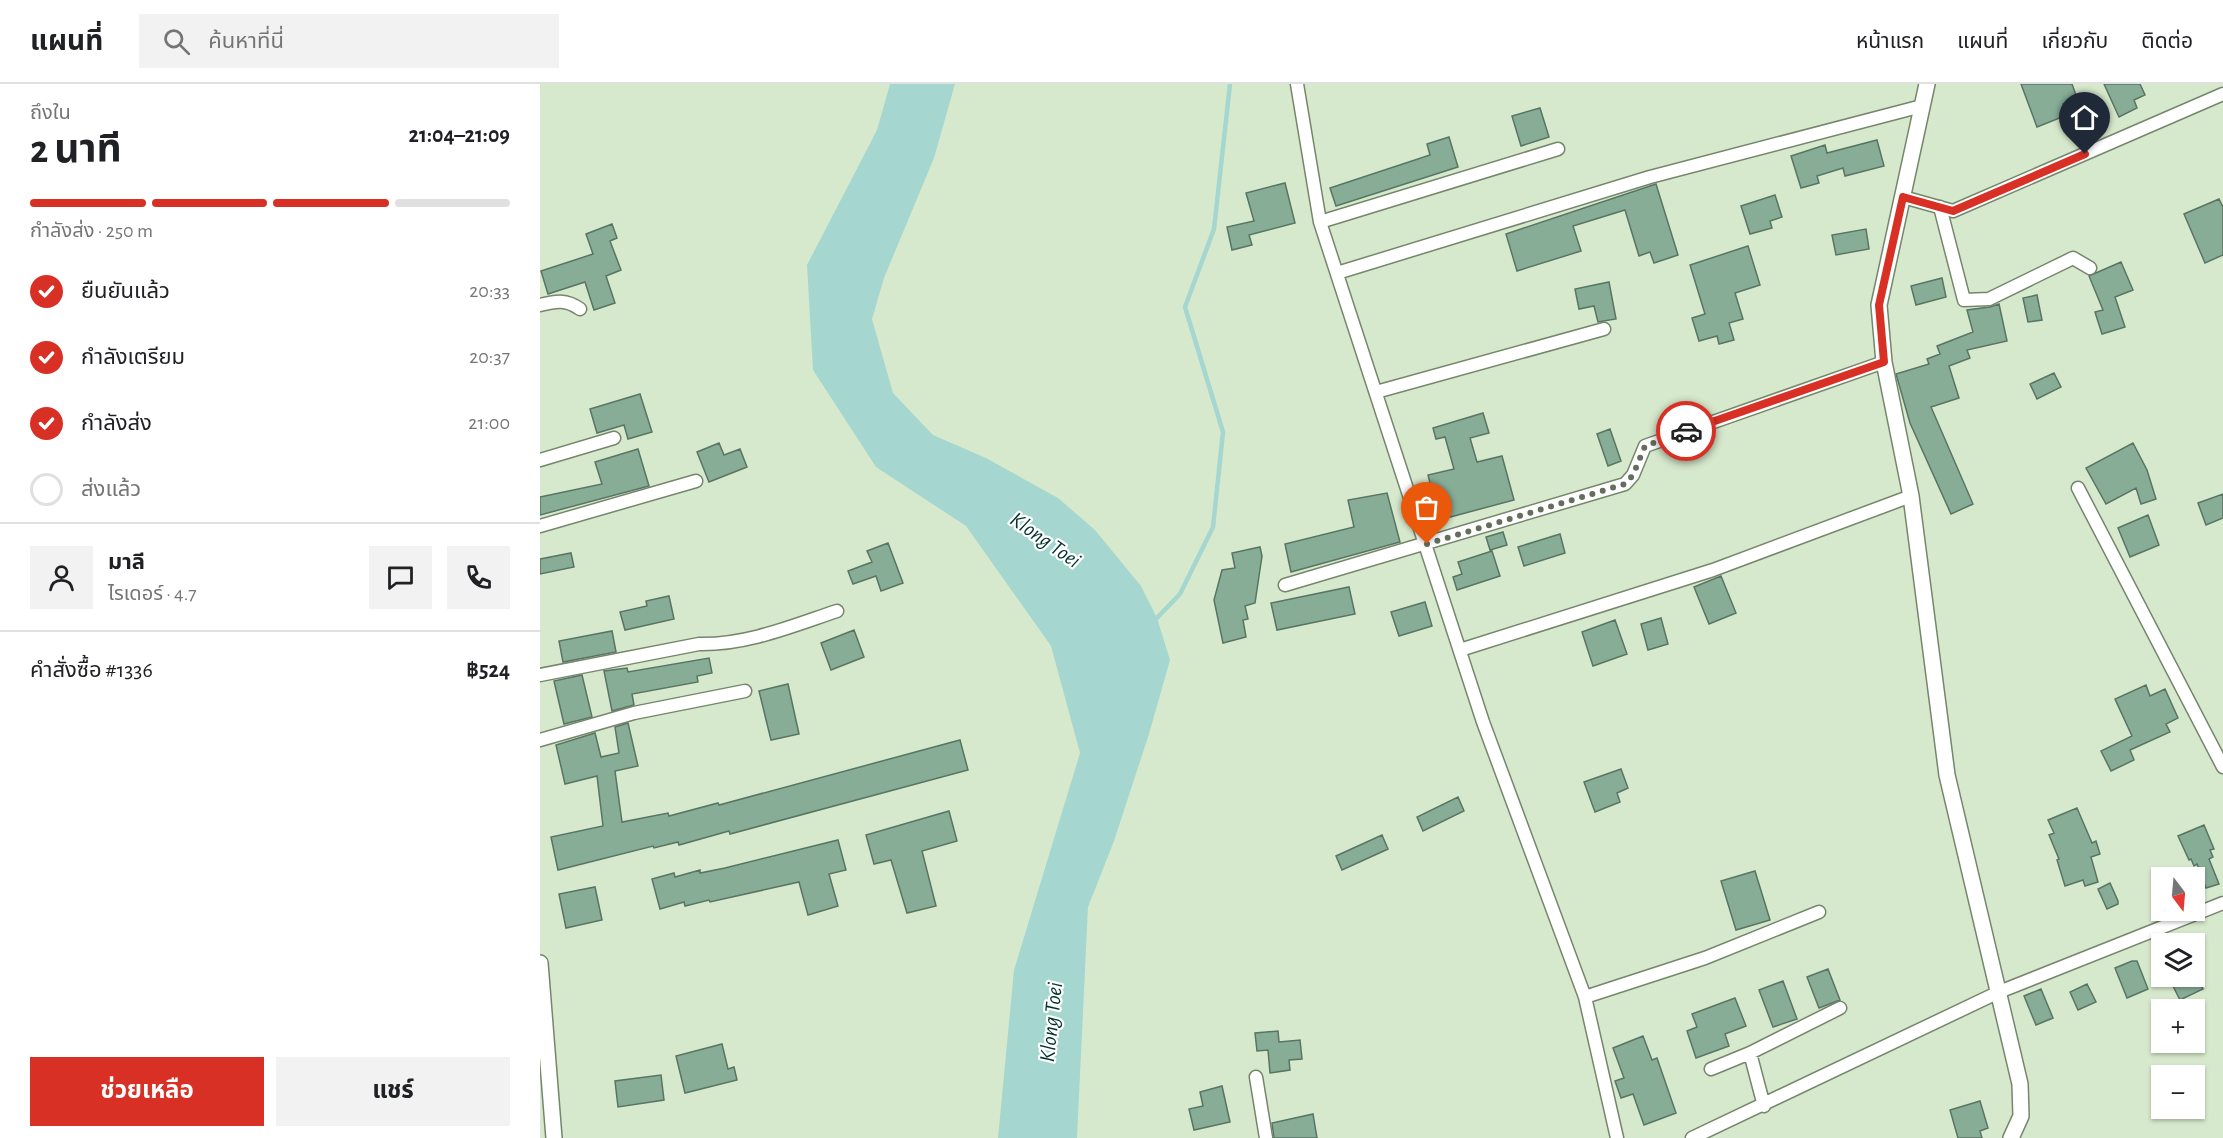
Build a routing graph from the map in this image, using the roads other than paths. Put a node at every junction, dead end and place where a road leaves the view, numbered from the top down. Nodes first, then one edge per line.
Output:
1 (1297, 84) edge
2 (1927, 84) edge
3 (2223, 94) edge
4 (1922, 106) junction
5 (1558, 149) dead end
6 (1903, 197) junction
7 (1940, 207) junction
8 (1320, 222) junction
9 (2090, 268) dead end
10 (1337, 273) junction
11 (540, 305) edge
12 (580, 309) dead end
13 (1604, 329) dead end
14 (1884, 362) junction
15 (1376, 392) junction
16 (614, 438) dead end
17 (540, 460) edge
18 (696, 481) dead end
19 (2078, 488) dead end
20 (1911, 496) junction
21 (540, 526) edge
22 (1427, 544) junction
23 (1285, 585) dead end
24 (837, 611) dead end
25 (1460, 650) junction
26 (540, 675) edge
27 (745, 691) dead end
28 (540, 740) edge
29 (2223, 767) edge
30 (2223, 903) edge
31 (1819, 912) dead end
32 (540, 963) edge
33 (1999, 992) junction
34 (1585, 997) junction
35 (1840, 1008) dead end
36 (1750, 1053) junction
37 (1711, 1069) dead end
38 (1256, 1077) dead end
39 (1764, 1106) junction
40 (554, 1138) edge
41 (1266, 1138) edge
42 (1617, 1138) edge
43 (1692, 1138) edge
44 (2011, 1138) edge

1 - 8 street
2 - 4 street
3 - 7 street
4 - 6 street
4 - 10 street
5 - 8 street
6 - 7 street
6 - 14 street
7 - 9 street
8 - 10 street
10 - 15 street
11 - 12 street
13 - 15 street
14 - 20 street
14 - 22 street
15 - 22 street
16 - 17 street
18 - 21 street
19 - 29 street
20 - 25 street
20 - 33 street
22 - 23 street
22 - 25 street
24 - 26 street
25 - 34 street
27 - 28 street
30 - 33 street
31 - 34 street
32 - 40 street
33 - 39 street
33 - 44 street
34 - 42 street
35 - 36 street
36 - 37 street
36 - 39 street
38 - 41 street
39 - 43 street

